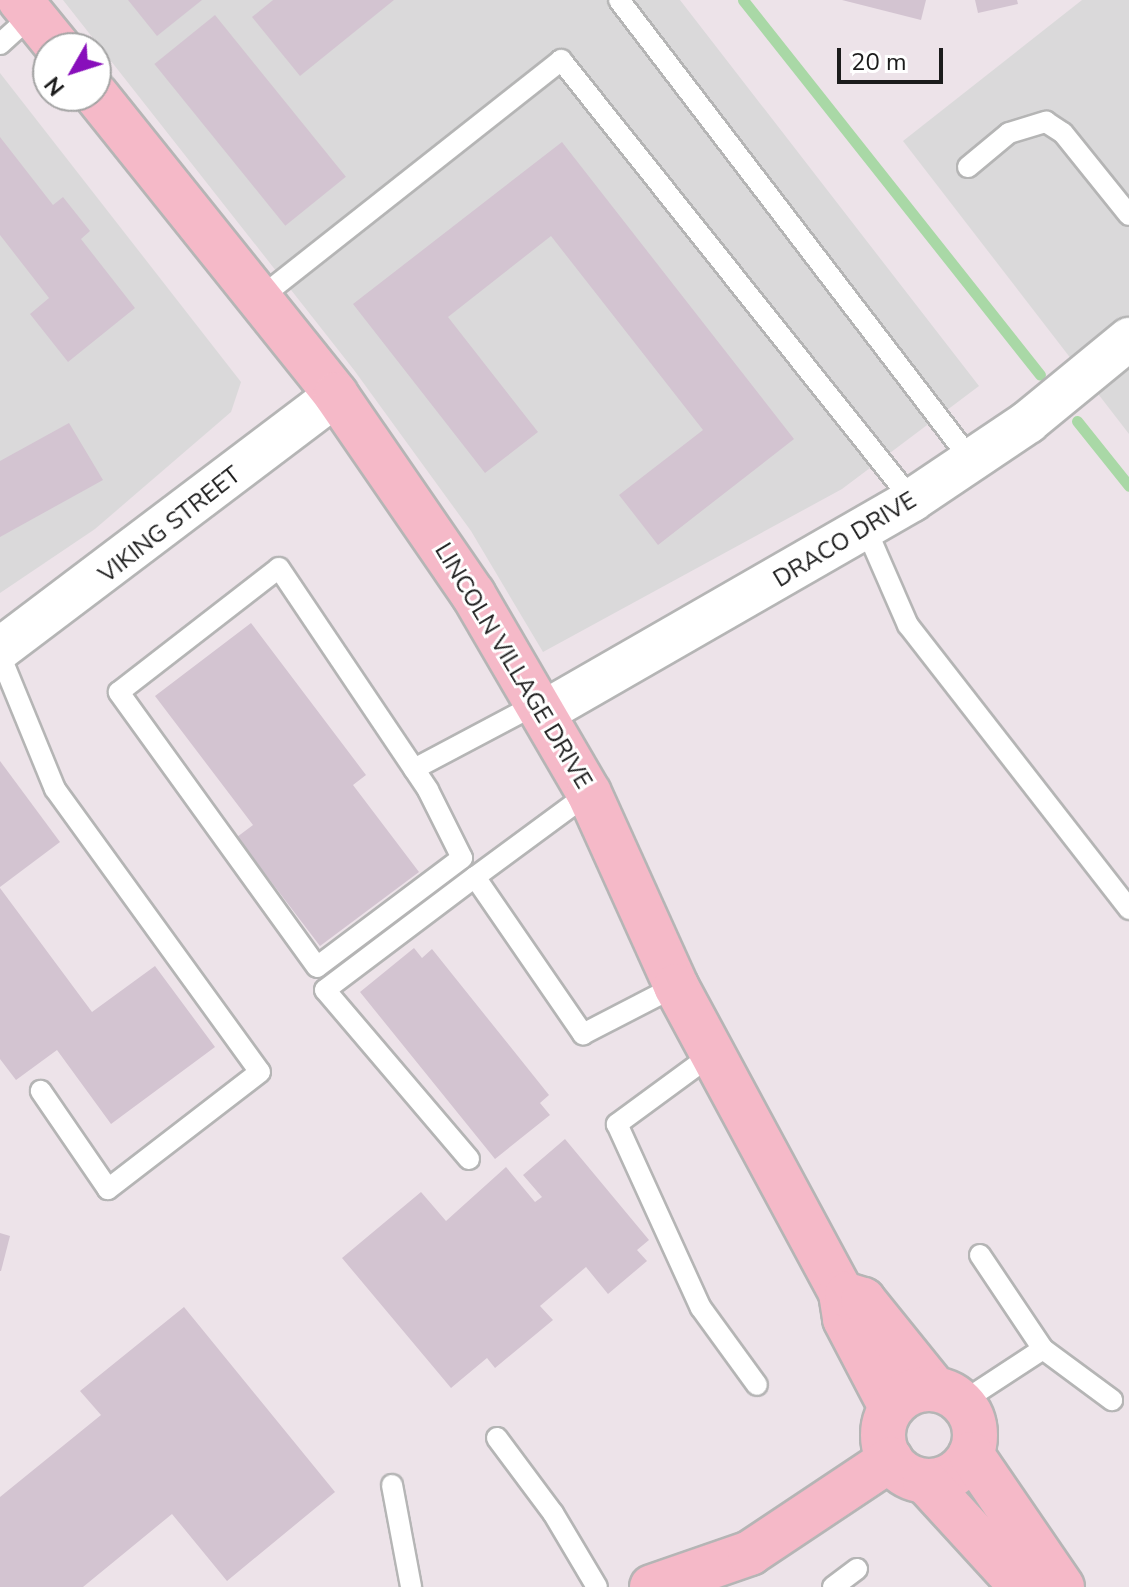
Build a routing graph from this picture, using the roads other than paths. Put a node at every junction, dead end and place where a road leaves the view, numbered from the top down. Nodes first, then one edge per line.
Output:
1 (619, 0) edge
2 (37, 21) edge
3 (0, 44) edge
4 (110, 112) edge
5 (968, 167) dead end
6 (1129, 215) edge
7 (260, 298) junction
8 (1129, 339) edge
9 (336, 395) junction
10 (971, 460) junction
11 (912, 500) junction
12 (866, 529) junction
13 (0, 652) edge
14 (540, 708) junction
15 (414, 769) junction
16 (589, 793) junction
17 (475, 877) junction
18 (1129, 909) edge
19 (676, 986) junction
20 (711, 1055) junction
21 (41, 1091) dead end
22 (469, 1159) dead end
23 (980, 1255) dead end
24 (841, 1293) junction
25 (1043, 1349) junction
26 (757, 1385) dead end
27 (948, 1395) junction
28 (1112, 1400) dead end
29 (891, 1407) junction
30 (497, 1438) dead end
31 (971, 1454) junction
32 (908, 1470) junction
33 (392, 1485) dead end
34 (857, 1569) dead end
35 (722, 1576) edge
36 (411, 1587) edge
37 (597, 1587) edge
38 (652, 1587) edge
39 (833, 1587) edge
40 (1022, 1587) edge
41 (1062, 1587) edge

1 - 10 lane
2 - 3 lane
4 - 7 street, LINCOLN VILLAGE DRIVE
5 - 6 lane
7 - 9 street, LINCOLN VILLAGE DRIVE
7 - 11 lane
8 - 10 street, DRACO DRIVE
9 - 13 street, VIKING STREET
9 - 14 street, LINCOLN VILLAGE DRIVE
10 - 11 street, DRACO DRIVE
11 - 12 street, DRACO DRIVE
12 - 14 street, DRACO DRIVE
12 - 18 lane
13 - 21 lane
14 - 15 lane
14 - 16 street, LINCOLN VILLAGE DRIVE
15 - 15 lane
16 - 17 lane
16 - 19 street, LINCOLN VILLAGE DRIVE
17 - 19 lane
17 - 22 lane
19 - 20 street, LINCOLN VILLAGE DRIVE
20 - 24 street, LINCOLN VILLAGE DRIVE
20 - 26 lane
23 - 25 lane
24 - 27 street, LINCOLN VILLAGE DRIVE
24 - 29 street, LINCOLN VILLAGE DRIVE
25 - 27 lane
25 - 28 lane
27 - 29 street
27 - 31 street
29 - 32 street
30 - 37 lane
31 - 32 street
31 - 41 street
32 - 35 street
32 - 40 street
33 - 36 lane
34 - 39 lane
35 - 38 street

